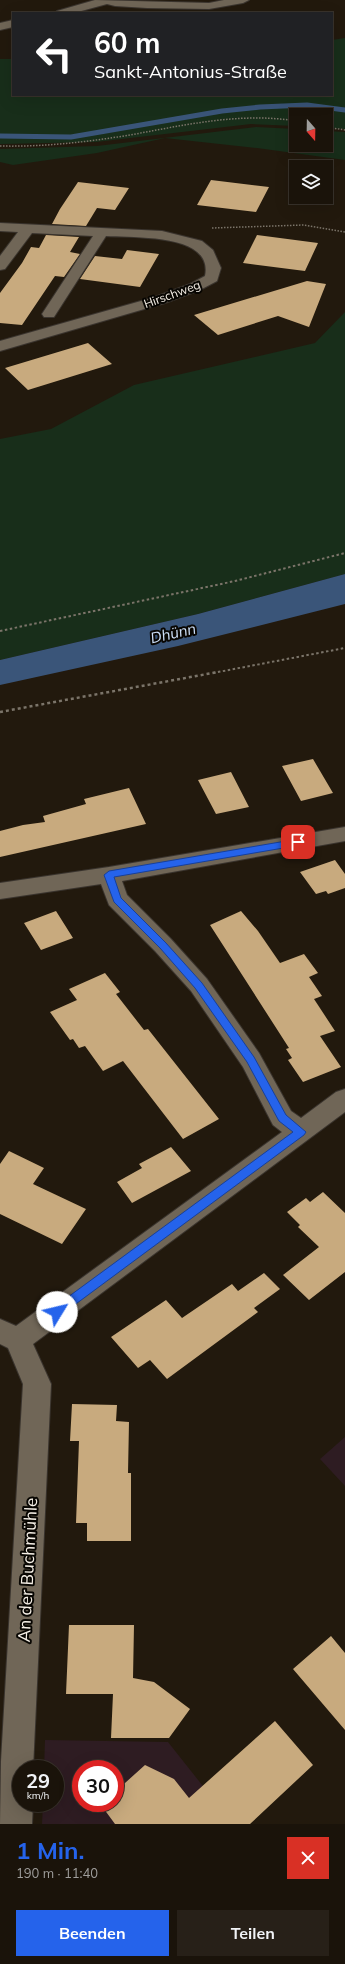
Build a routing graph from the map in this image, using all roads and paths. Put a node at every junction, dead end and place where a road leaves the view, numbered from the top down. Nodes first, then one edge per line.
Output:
1 (107, 0) edge
2 (243, 0) edge
3 (65, 12) edge
4 (12, 23) edge
5 (0, 26) edge
6 (289, 121) edge
7 (333, 128) edge
8 (345, 130) edge
9 (0, 146) edge
10 (0, 227) edge
11 (28, 228) junction
12 (103, 231) junction
13 (345, 232) edge
14 (162, 235) junction
15 (0, 266) edge
16 (49, 314) dead end
17 (0, 346) edge
18 (345, 553) edge
19 (0, 631) edge
20 (345, 648) edge
21 (0, 712) edge
22 (345, 834) edge
23 (109, 875) junction
24 (0, 891) edge
25 (345, 1099) edge
26 (300, 1132) junction
27 (9, 1336) edge
28 (9, 1763) edge
29 (16, 1824) edge

1 - 2 street
1 - 3 street
4 - 5 street
6 - 9 path
7 - 8 path
10 - 11 street, Hirschweg
11 - 12 street, Hirschweg
11 - 15 street
12 - 14 street, Hirschweg
12 - 16 street
13 - 14 path
14 - 17 street, Hirschweg
18 - 19 path
20 - 21 path
22 - 23 street
23 - 24 street
23 - 26 street
25 - 26 street
26 - 27 street
27 - 28 street, An der Buchmühle
28 - 29 street, An der Buchmühle

